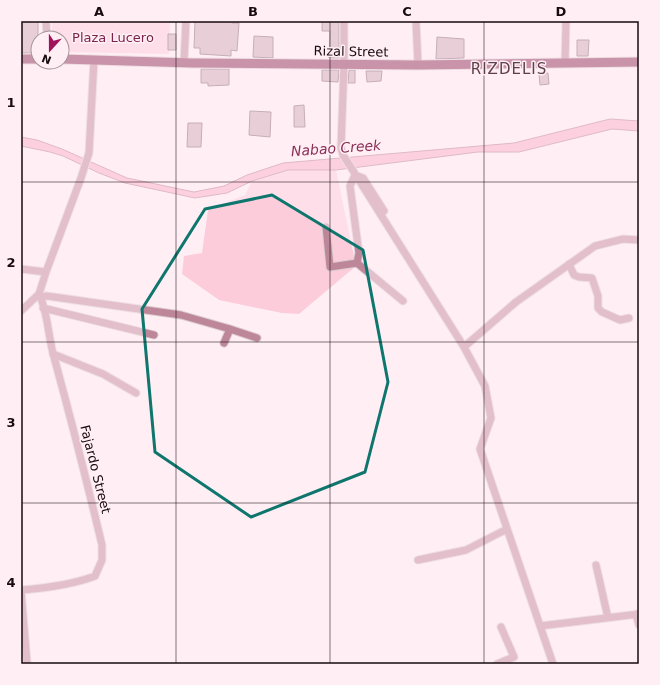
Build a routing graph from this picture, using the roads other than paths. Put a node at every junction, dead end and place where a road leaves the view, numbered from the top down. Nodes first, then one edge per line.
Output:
1 (186, 21) edge
2 (344, 21) edge
3 (416, 21) edge
4 (566, 21) edge
5 (70, 59) edge
6 (94, 60) junction
7 (184, 62) junction
8 (639, 62) edge
9 (565, 63) junction
10 (344, 64) junction
11 (418, 65) junction
12 (354, 172) junction
13 (326, 227) dead end
14 (397, 232) dead end
15 (639, 240) edge
16 (357, 263) junction
17 (569, 264) junction
18 (21, 269) edge
19 (46, 272) junction
20 (40, 296) junction
21 (403, 301) dead end
22 (44, 308) junction
23 (21, 311) edge
24 (629, 318) dead end
25 (230, 329) junction
26 (154, 335) dead end
27 (257, 338) dead end
28 (224, 343) dead end
29 (464, 346) junction
30 (53, 354) junction
31 (136, 393) dead end
32 (507, 529) junction
33 (418, 560) dead end
34 (596, 565) dead end
35 (21, 590) edge
36 (637, 614) edge
37 (608, 618) junction
38 (639, 625) edge
39 (540, 626) junction
40 (501, 627) dead end
41 (27, 662) dead end
42 (497, 664) edge
43 (553, 664) edge

1 - 7 street
2 - 10 street
3 - 11 street
4 - 9 street
5 - 6 main road, Rizal Street
6 - 7 main road, Rizal Street
6 - 19 street
7 - 10 main road, Rizal Street
8 - 9 main road, Rizal Street
9 - 11 main road, Rizal Street
10 - 11 main road, Rizal Street
10 - 12 street
12 - 14 street
12 - 16 street
12 - 29 street
13 - 16 street
15 - 17 street
16 - 21 street
17 - 24 street
17 - 29 street
18 - 19 street
19 - 20 street
20 - 22 street, Fajardo Street
20 - 23 street
20 - 25 street
22 - 26 street
22 - 30 street, Fajardo Street
25 - 27 street
25 - 28 street
29 - 32 street
30 - 31 street
30 - 35 street, Fajardo Street
32 - 33 street
32 - 39 street
34 - 37 street
35 - 41 street
36 - 37 street
36 - 38 street
37 - 39 street
39 - 43 street
40 - 42 street

